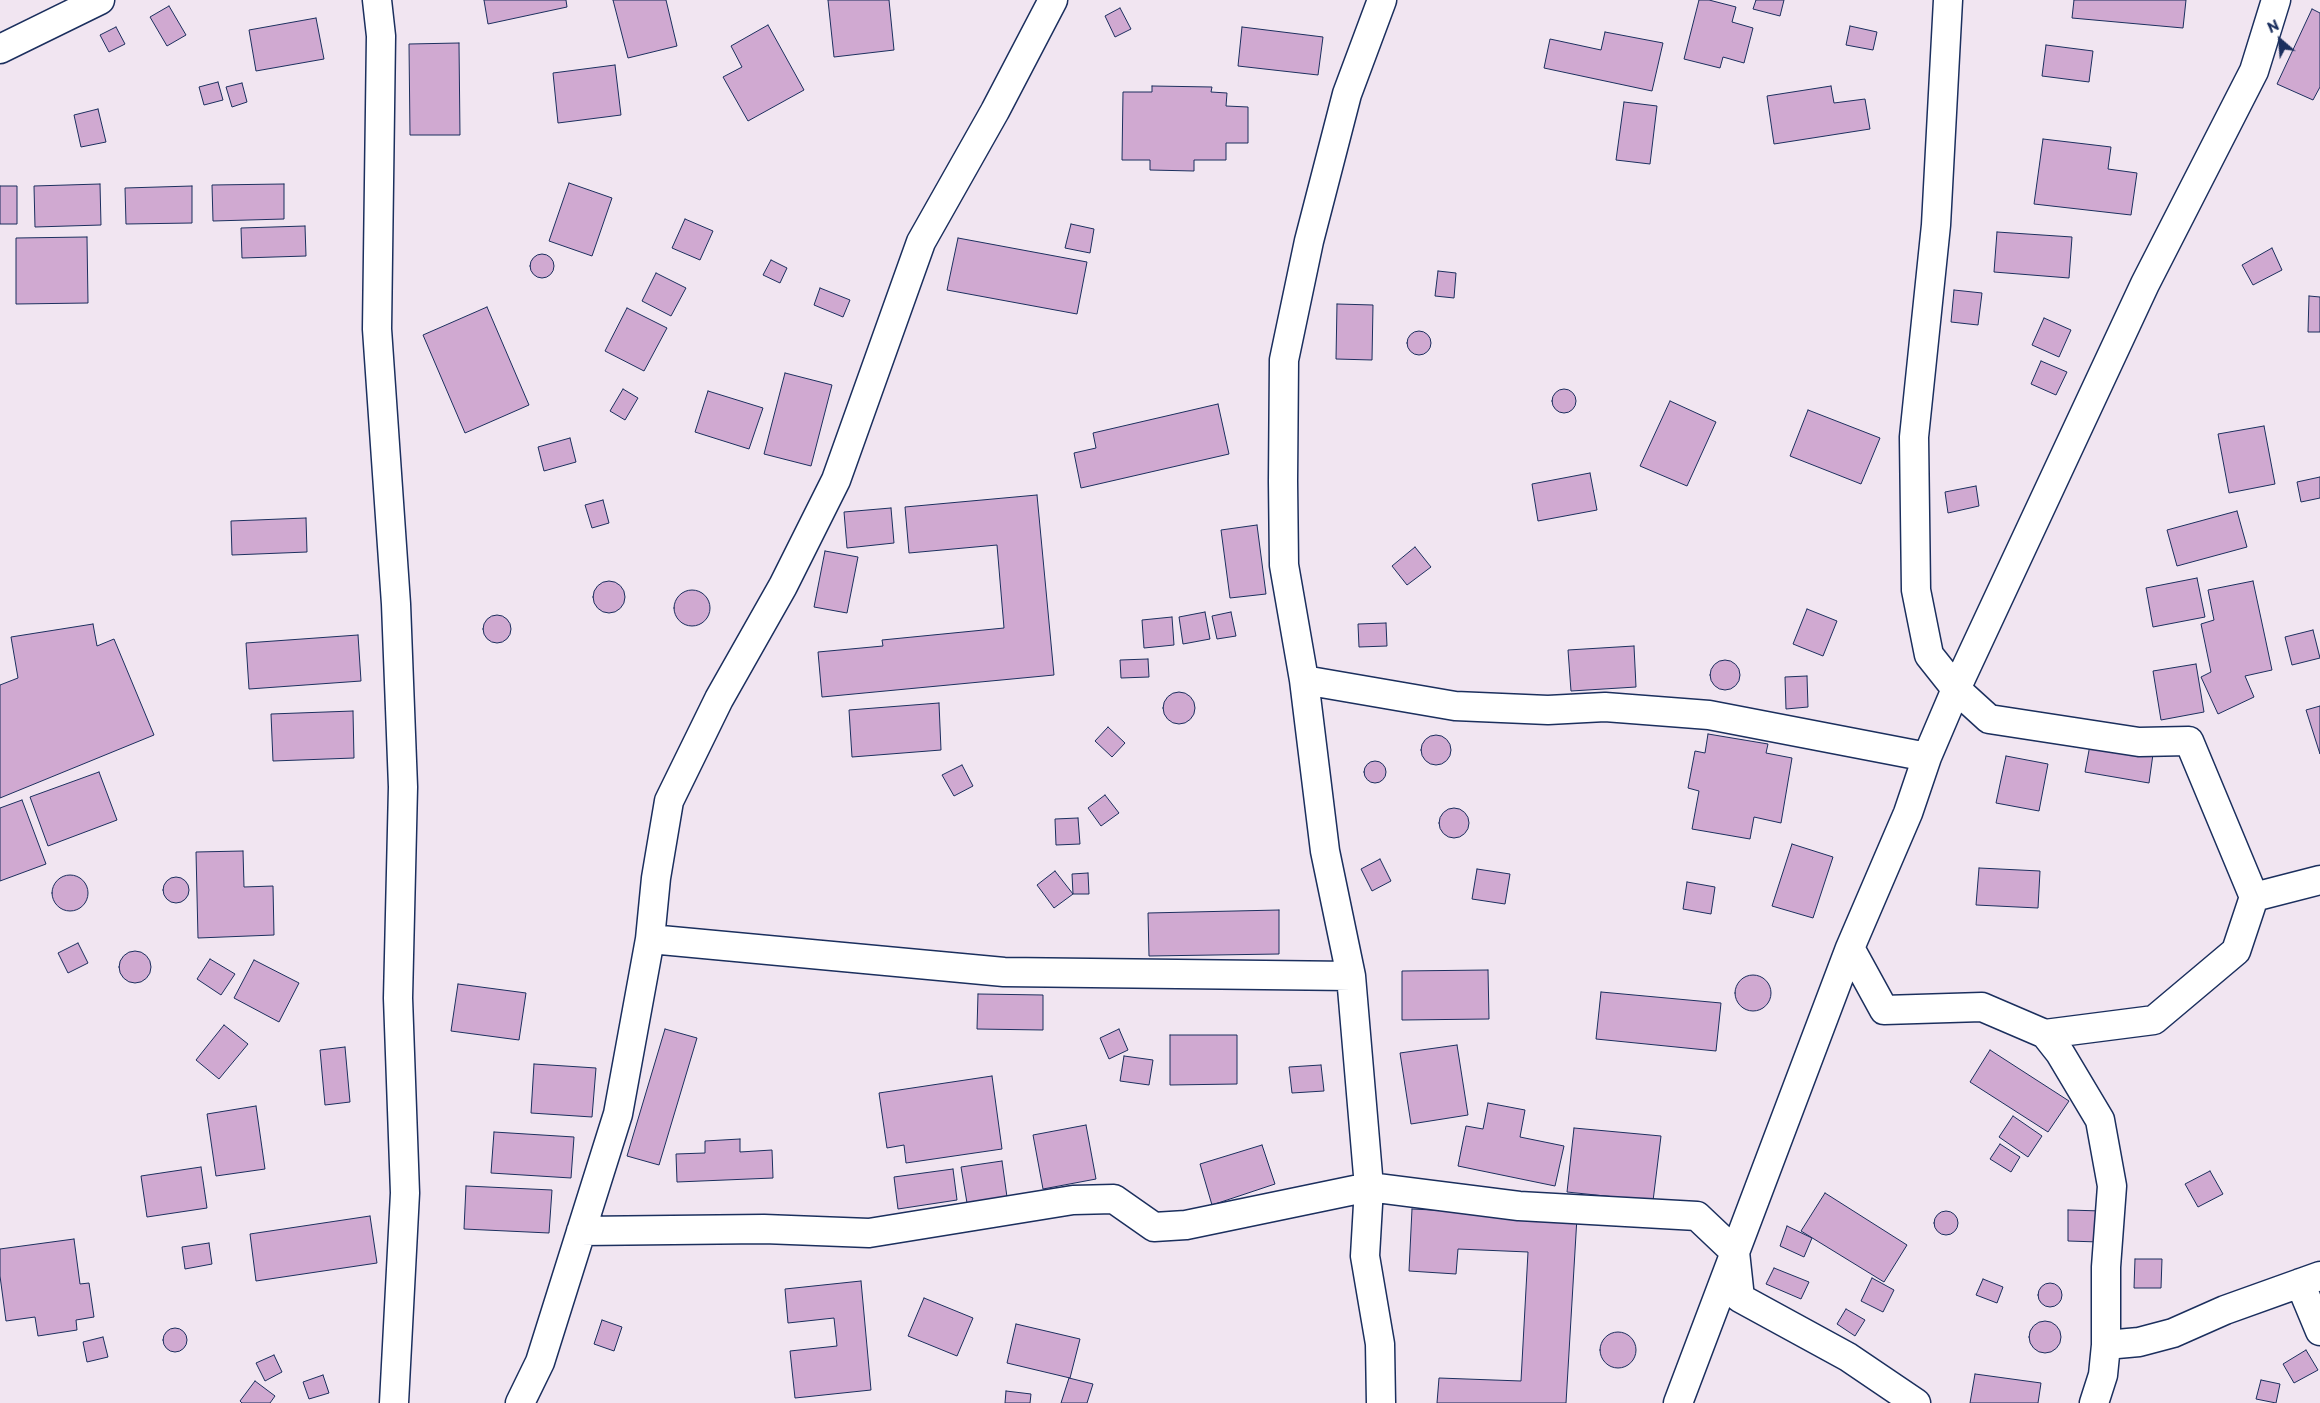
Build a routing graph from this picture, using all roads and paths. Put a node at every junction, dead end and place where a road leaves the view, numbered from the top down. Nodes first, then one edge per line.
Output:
1 (100, 0) edge
2 (378, 0) edge
3 (1053, 0) edge
4 (1382, 0) edge
5 (1948, 0) edge
6 (2276, 0) edge
7 (0, 49) edge
8 (1304, 680) junction
9 (1956, 689) junction
10 (1927, 757) junction
11 (2320, 880) edge
12 (2254, 897) junction
13 (650, 938) junction
14 (1850, 948) junction
15 (1351, 976) junction
16 (2045, 1034) junction
17 (1369, 1187) junction
18 (581, 1231) junction
19 (1734, 1252) junction
20 (2310, 1280) edge
21 (2320, 1331) edge
22 (2106, 1345) junction
23 (394, 1403) edge
24 (520, 1403) edge
25 (1381, 1403) edge
26 (1678, 1403) edge
27 (1916, 1403) edge
28 (2094, 1403) edge

1 - 7 street
2 - 23 street
3 - 13 street
4 - 8 street
5 - 9 street
6 - 9 street
8 - 10 street
8 - 15 street
9 - 10 street
9 - 12 street
10 - 14 street
11 - 12 street
12 - 16 street
13 - 15 street
13 - 18 street
14 - 16 street
14 - 19 street
15 - 17 street
16 - 22 street
17 - 18 street
17 - 19 street
17 - 25 street
18 - 24 street
19 - 26 street
19 - 27 street
20 - 21 street
20 - 22 street
22 - 28 street

